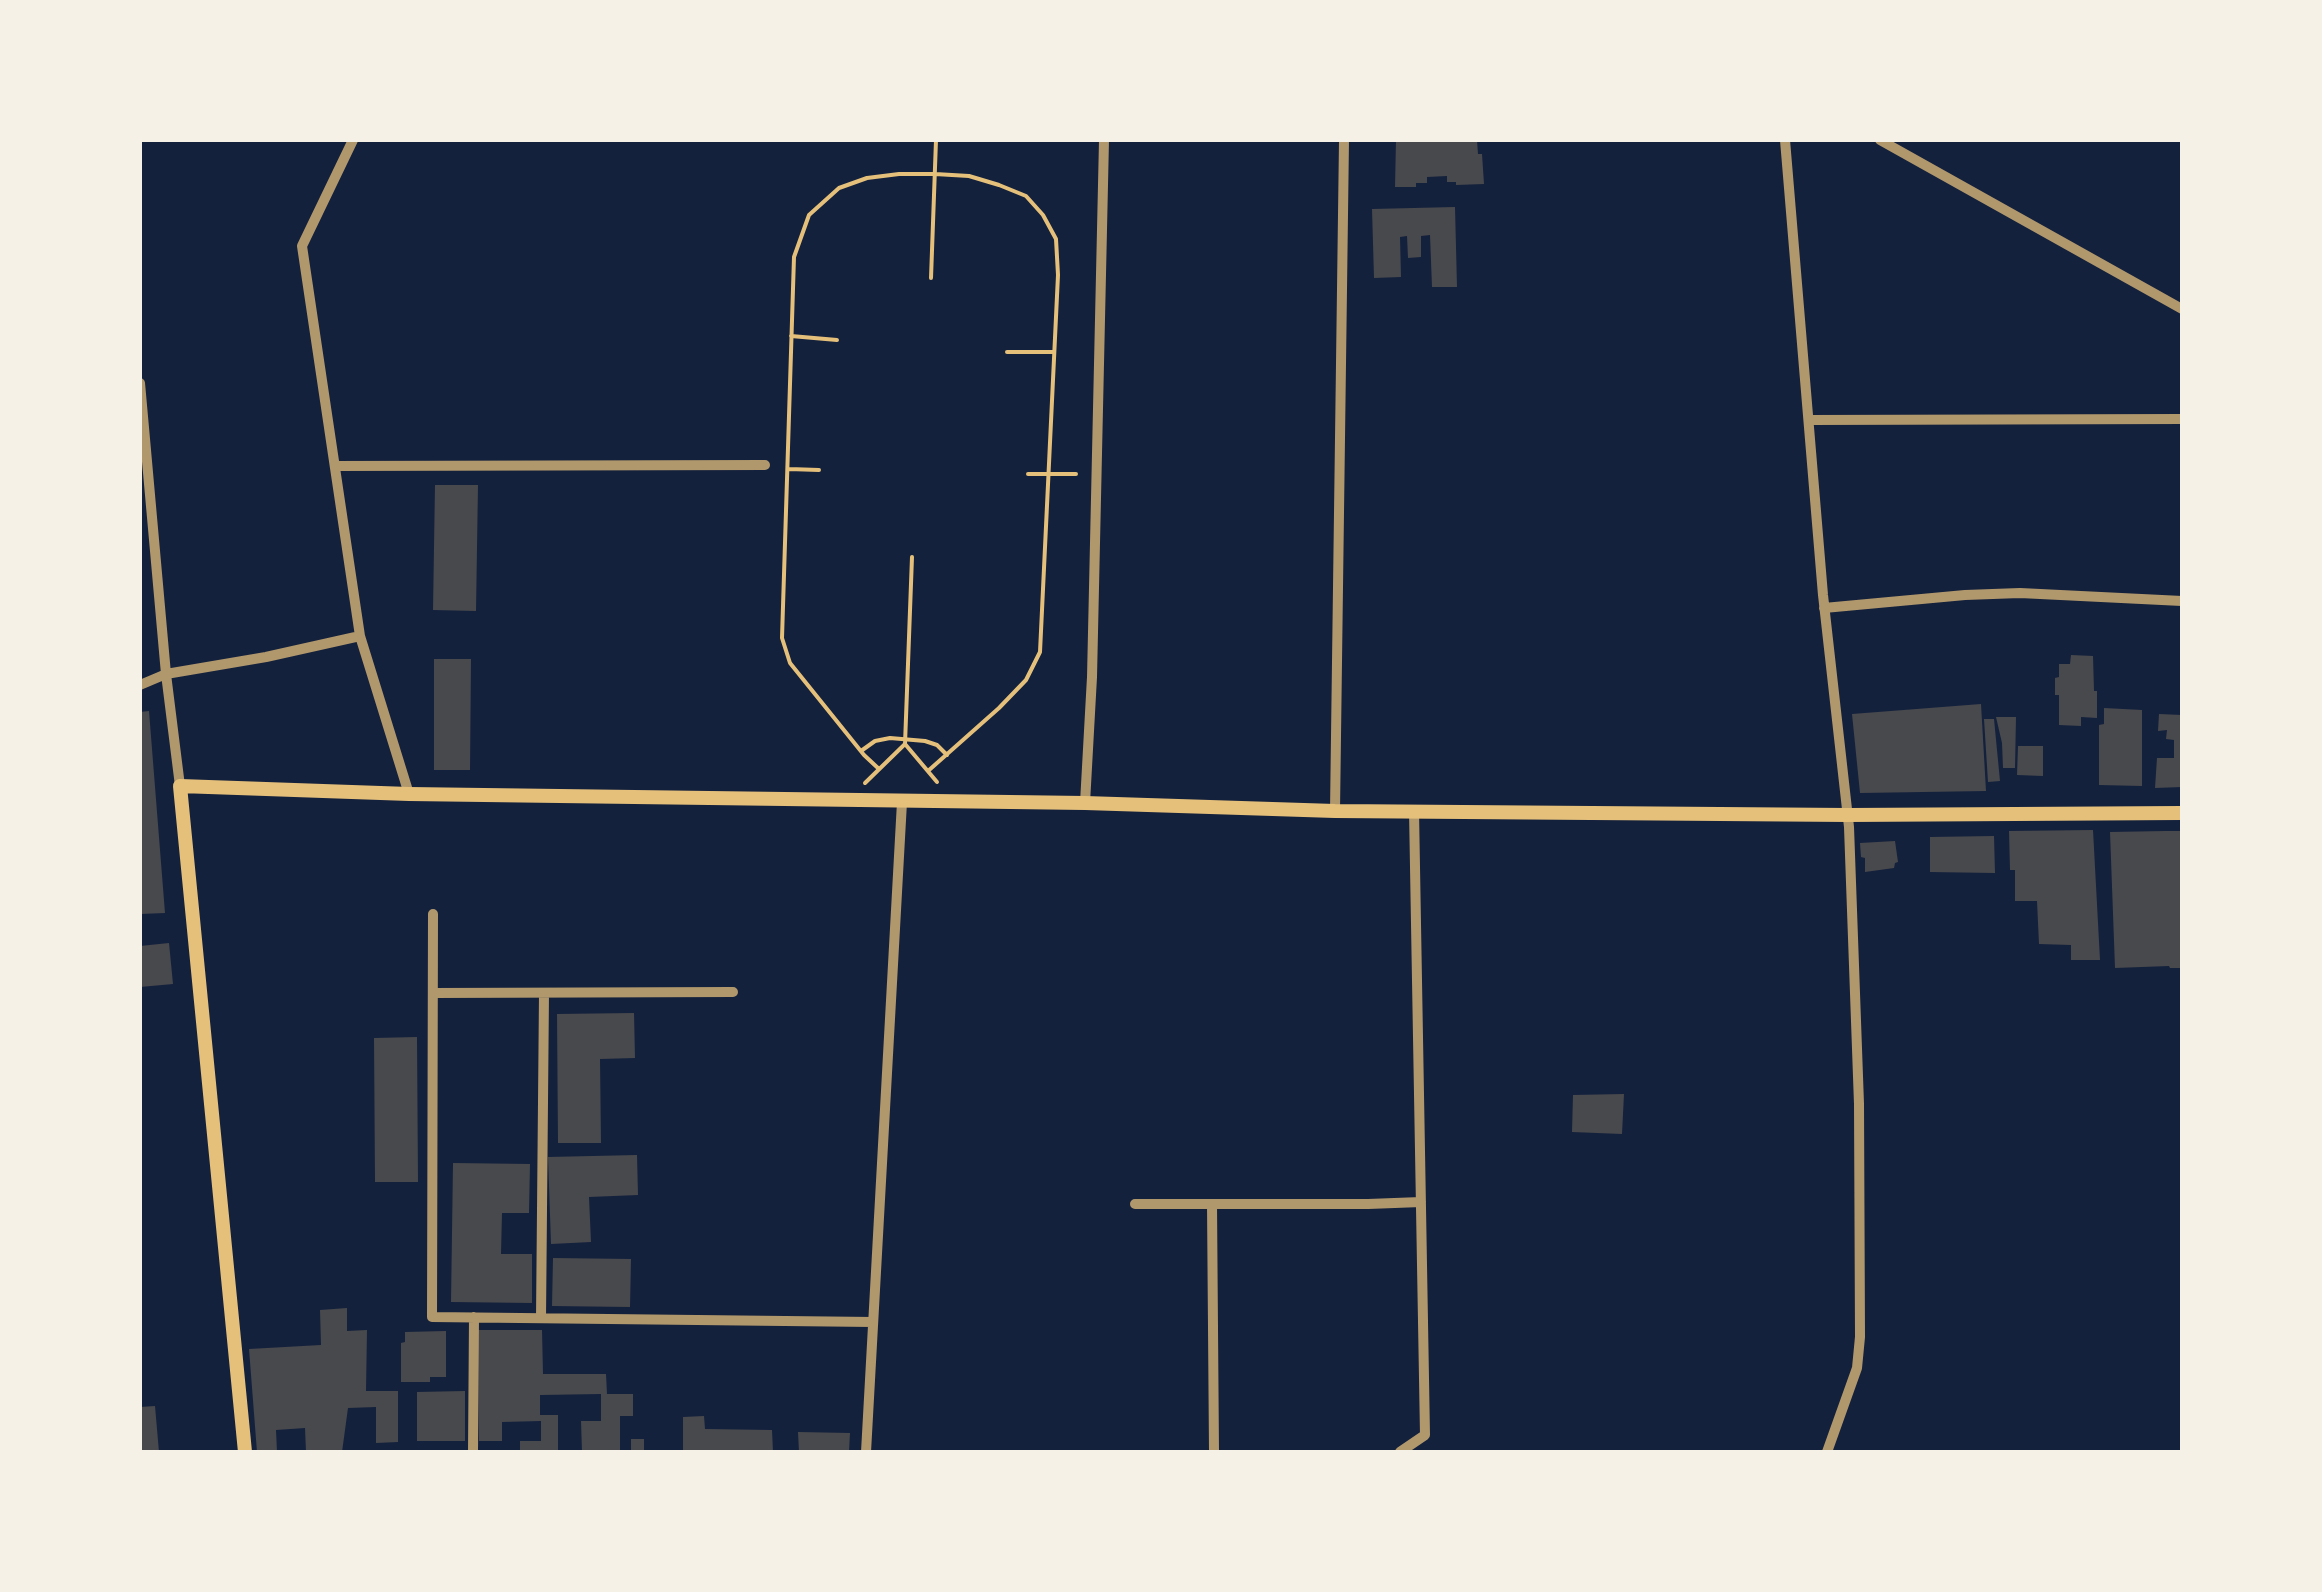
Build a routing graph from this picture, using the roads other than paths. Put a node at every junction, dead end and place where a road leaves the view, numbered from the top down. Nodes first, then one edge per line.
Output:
1 (353, 140) edge
2 (1104, 140) edge
3 (1344, 140) edge
4 (1785, 140) edge
5 (1880, 140) edge
6 (2182, 309) edge
7 (140, 383) edge
8 (2182, 419) edge
9 (1809, 420) junction
10 (142, 434) edge
11 (765, 465) road end
12 (335, 466) junction
13 (2182, 601) edge
14 (1824, 608) junction
15 (360, 636) junction
16 (166, 674) junction
17 (140, 685) edge
18 (180, 786) junction
19 (409, 794) junction
20 (902, 802) junction
21 (1086, 803) junction
22 (1414, 810) junction
23 (1335, 811) junction
24 (1848, 814) junction
25 (2182, 814) edge
26 (433, 914) dead end
27 (733, 992) dead end
28 (433, 993) junction
29 (544, 993) junction
30 (1421, 1202) junction
31 (1135, 1204) dead end
32 (1212, 1204) junction
33 (474, 1317) junction
34 (541, 1318) junction
35 (873, 1322) junction
36 (246, 1452) edge
37 (474, 1452) edge
38 (866, 1452) edge
39 (1214, 1452) edge
40 (1400, 1452) edge
41 (1827, 1452) edge

1 - 12 street
2 - 21 street
3 - 23 street
4 - 9 street
5 - 6 street
7 - 10 street
8 - 9 street
9 - 14 street
10 - 16 street
11 - 12 street
12 - 15 street
13 - 14 street
14 - 24 street
15 - 16 street
15 - 19 street
16 - 17 street
16 - 18 street
18 - 19 main road
18 - 36 main road
19 - 20 main road
20 - 21 main road
20 - 35 street
21 - 23 main road
22 - 23 main road
22 - 24 main road
22 - 30 street
24 - 25 main road
24 - 41 street
26 - 28 street
27 - 29 street
28 - 29 street
28 - 33 street
29 - 34 street
30 - 32 street
30 - 40 street
31 - 32 street
32 - 39 street
33 - 34 street
33 - 37 street
34 - 35 street
35 - 38 street

